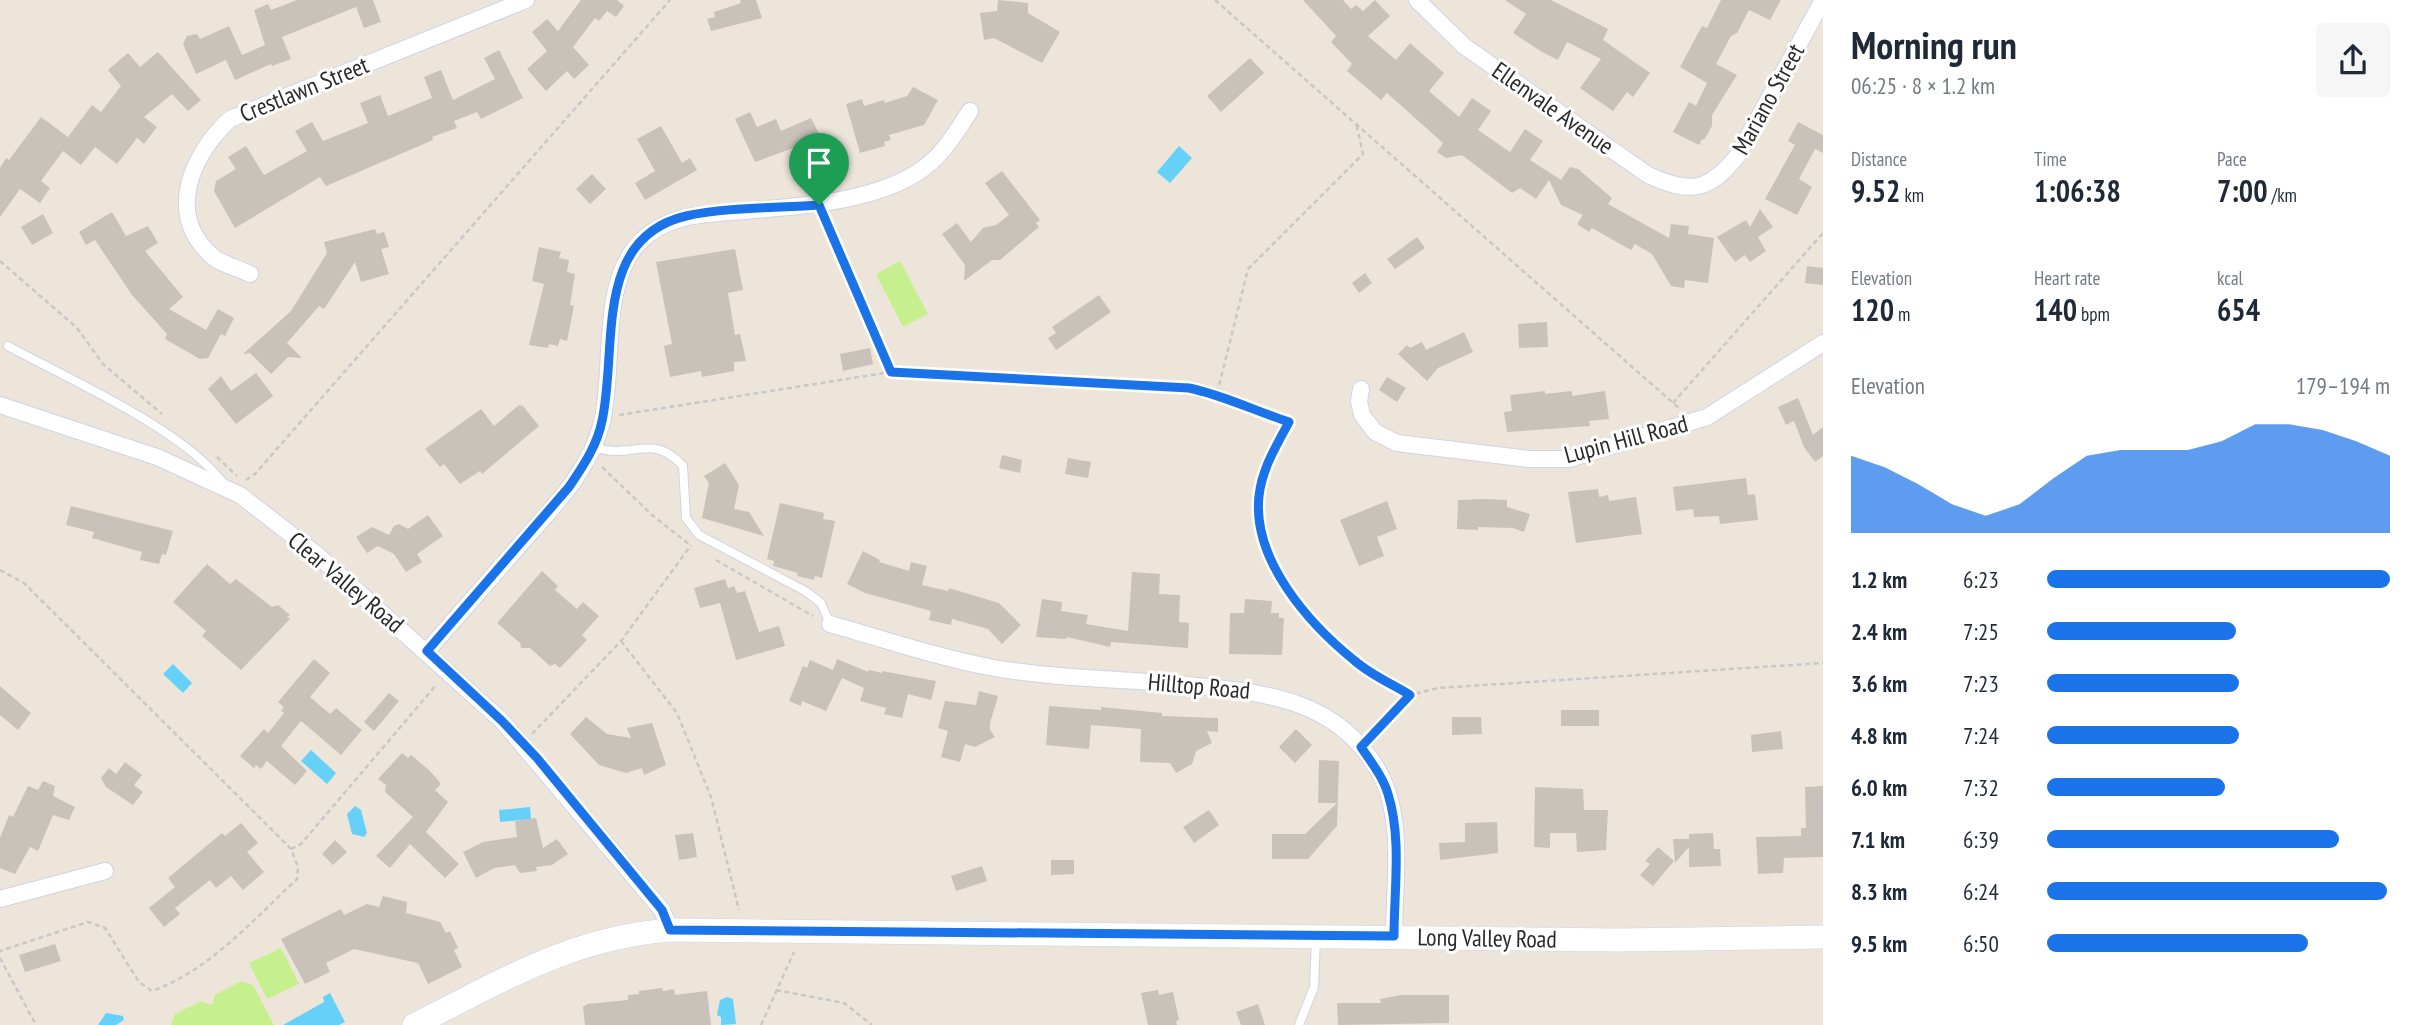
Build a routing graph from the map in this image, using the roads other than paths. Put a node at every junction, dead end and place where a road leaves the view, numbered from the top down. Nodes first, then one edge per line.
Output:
1 (526, 0) edge
2 (1417, 0) edge
3 (1823, 0) edge
4 (970, 111) dead end
5 (1703, 187) joint
6 (250, 274) dead end
7 (1823, 343) edge
8 (8, 346) dead end
9 (1362, 389) dead end
10 (0, 405) edge
11 (600, 449) junction
12 (227, 488) junction
13 (830, 624) joint
14 (427, 651) junction
15 (105, 872) dead end
16 (0, 900) edge
17 (670, 930) junction
18 (1316, 936) junction
19 (1394, 936) junction
20 (1823, 937) edge
21 (414, 1025) edge
22 (1299, 1025) edge

1 - 6 street, Crestlawn Street
2 - 5 street, Ellenvale Avenue
3 - 5 street, Mariano Street
4 - 11 street
7 - 9 street, Lupin Hill Road
8 - 12 lane
10 - 12 street, Clear Valley Road
11 - 13 lane
11 - 14 street
12 - 14 street, Clear Valley Road
13 - 19 street, Hilltop Road
14 - 17 street, Clear Valley Road
15 - 16 street
17 - 18 street, Long Valley Road
17 - 21 street, Long Valley Road
18 - 19 street, Long Valley Road
18 - 22 lane
19 - 20 street, Long Valley Road

